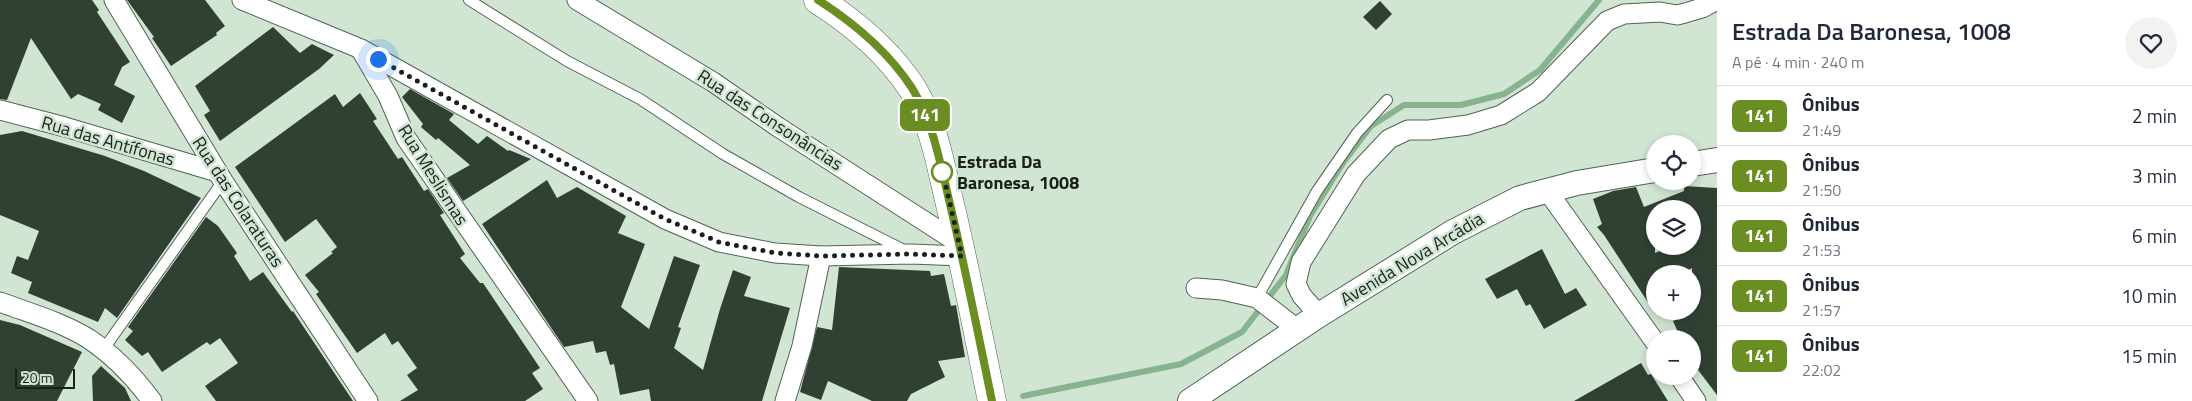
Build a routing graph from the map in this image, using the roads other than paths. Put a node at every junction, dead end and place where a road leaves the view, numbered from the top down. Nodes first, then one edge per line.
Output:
1 (114, 0) edge
2 (242, 0) edge
3 (469, 0) edge
4 (577, 0) edge
5 (818, 0) edge
6 (1717, 0) edge
7 (361, 50) junction
8 (1387, 100) dead end
9 (0, 110) edge
10 (1717, 160) edge
11 (1701, 163) edge
12 (1646, 172) edge
13 (220, 177) junction
14 (1546, 189) junction
15 (961, 250) junction
16 (911, 254) junction
17 (821, 256) junction
18 (1196, 288) dead end
19 (1259, 300) junction
20 (0, 302) edge
21 (1319, 315) junction
22 (1297, 330) junction
23 (1646, 330) edge
24 (103, 350) junction
25 (1685, 385) edge
26 (152, 401) edge
27 (368, 401) edge
28 (588, 401) edge
29 (785, 401) edge
30 (992, 401) edge
31 (1191, 401) edge
32 (1696, 401) edge

1 - 13 street, Rua das Colaraturas
2 - 7 street
3 - 16 lane
4 - 15 street, Rua das Consonâncias
5 - 15 main road
6 - 21 street
7 - 17 street
7 - 28 street, Rua Meslismas
8 - 19 lane
9 - 13 street, Rua das Antífonas
10 - 11 street
12 - 14 street, Avenida Nova Arcádia
13 - 24 lane
13 - 27 street, Rua das Colaraturas
14 - 21 street, Avenida Nova Arcádia
14 - 23 street
15 - 16 street
15 - 30 main road
16 - 17 street
17 - 29 street
18 - 19 street
19 - 22 street
20 - 24 street
21 - 22 street, Avenida Nova Arcádia
22 - 31 street, Avenida Nova Arcádia
24 - 26 street
25 - 32 street

